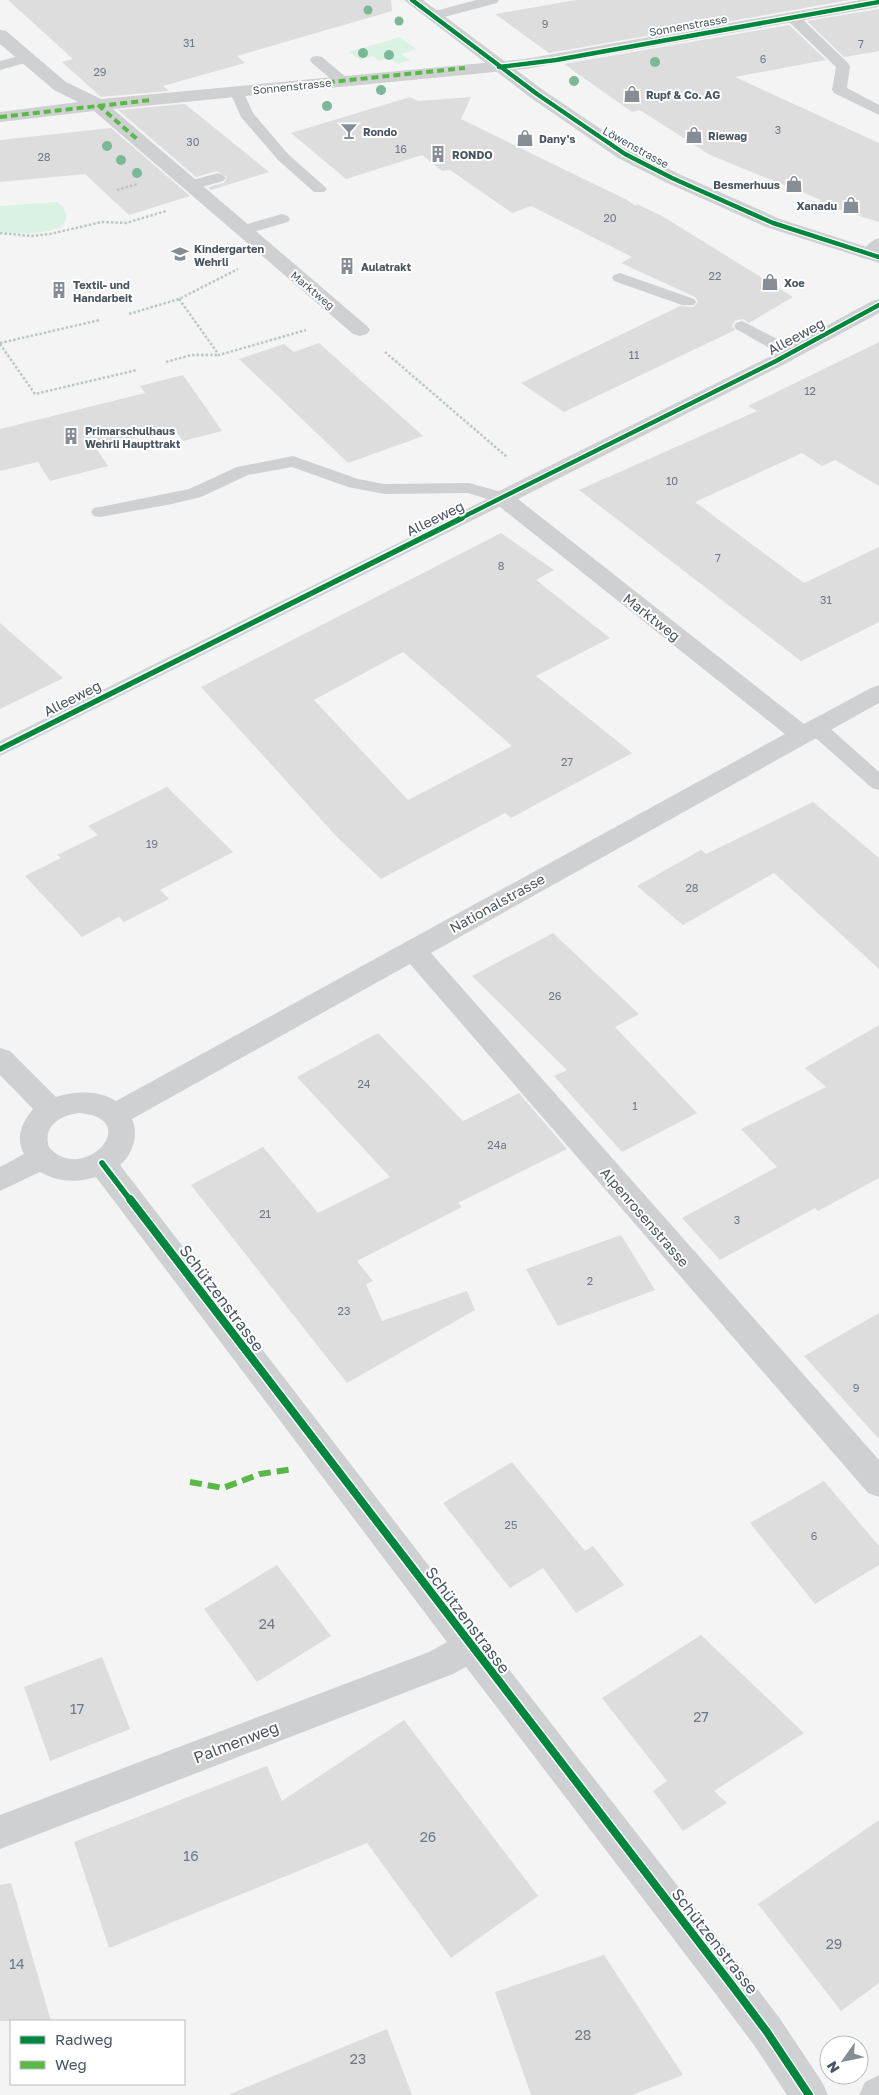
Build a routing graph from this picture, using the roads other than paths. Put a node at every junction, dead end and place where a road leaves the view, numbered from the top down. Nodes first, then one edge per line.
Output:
1 (412, 0) edge
2 (492, 0) edge
3 (879, 2) edge
4 (433, 16) junction
5 (792, 17) junction
6 (0, 34) edge
7 (27, 58) junction
8 (317, 60) dead end
9 (0, 66) edge
10 (500, 67) junction
11 (342, 81) junction
12 (237, 92) junction
13 (98, 105) junction
14 (879, 111) edge
15 (0, 117) edge
16 (218, 178) dead end
17 (191, 186) junction
18 (319, 189) dead end
19 (282, 219) dead end
20 (243, 230) junction
21 (875, 252) edge
22 (620, 278) dead end
23 (688, 302) dead end
24 (879, 305) edge
25 (742, 326) dead end
26 (360, 330) road end
27 (791, 353) junction
28 (503, 498) junction
29 (100, 512) dead end
30 (879, 693) edge
31 (809, 731) junction
32 (0, 749) edge
33 (879, 784) edge
34 (413, 950) junction
35 (0, 1058) edge
36 (51, 1110) junction
37 (115, 1115) junction
38 (41, 1158) junction
39 (102, 1163) junction
40 (0, 1180) edge
41 (879, 1483) edge
42 (471, 1647) junction
43 (0, 1832) edge
44 (809, 2095) edge

1 - 4 street, Löwenstrasse
2 - 4 lane
3 - 5 street, Sonnenstrasse
4 - 10 street, Löwenstrasse
5 - 10 street, Sonnenstrasse
5 - 14 lane
6 - 7 street, Marktweg
7 - 9 lane
7 - 13 street, Marktweg
8 - 11 lane
10 - 11 street, Sonnenstrasse
10 - 21 street, Löwenstrasse
11 - 12 street, Sonnenstrasse
12 - 13 street, Sonnenstrasse
12 - 18 lane
13 - 15 street, Sonnenstrasse
13 - 17 street, Marktweg
16 - 17 lane
17 - 20 street, Marktweg
19 - 20 lane
20 - 26 street, Marktweg
22 - 23 lane
24 - 27 street, Alleeweg
25 - 27 lane
27 - 28 street, Alleeweg
28 - 29 lane
28 - 31 street, Marktweg
28 - 32 lane, Alleeweg
30 - 31 street, Nationalstrasse
31 - 33 lane
31 - 34 street, Nationalstrasse
34 - 37 street, Nationalstrasse
34 - 41 street, Alpenrosenstrasse
35 - 36 street
36 - 37 street
36 - 38 street
37 - 39 street
38 - 39 street
38 - 40 street
39 - 42 street, Schützenstrasse
42 - 43 street, Palmenweg
42 - 44 street, Schützenstrasse

